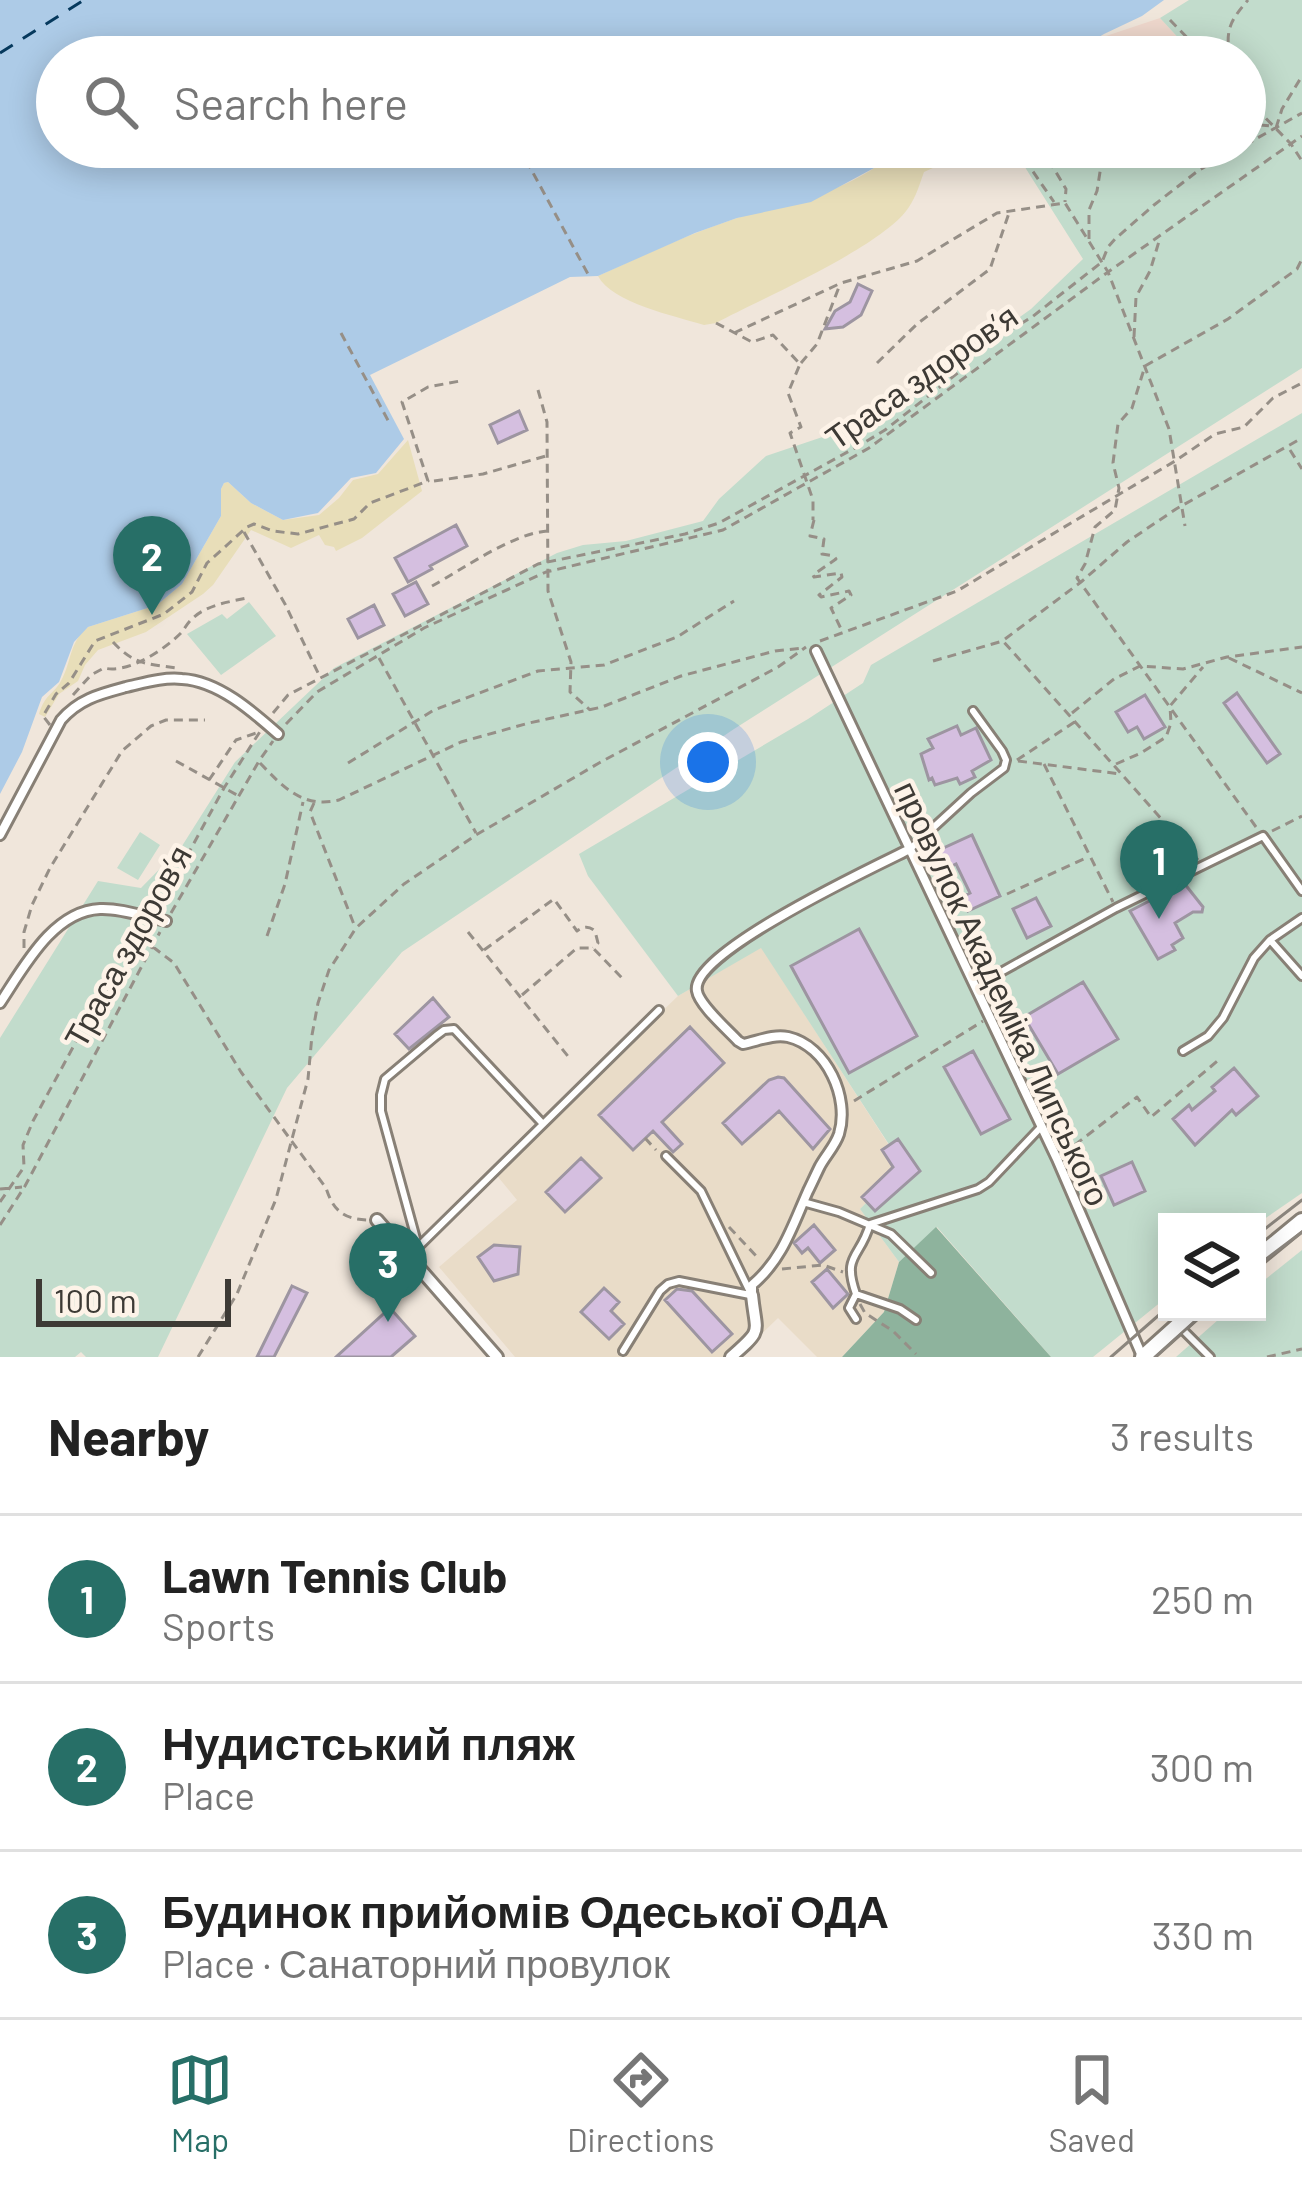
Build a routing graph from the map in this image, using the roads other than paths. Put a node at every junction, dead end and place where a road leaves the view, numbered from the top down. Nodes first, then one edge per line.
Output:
1 (816, 650) road end
2 (974, 712) dead end
3 (278, 734) road end
4 (0, 835) edge
5 (910, 849) junction
6 (1302, 891) edge
7 (1302, 918) edge
8 (166, 920) road end
9 (1270, 940) junction
10 (1001, 972) dead end
11 (1302, 976) edge
12 (0, 1003) edge
13 (659, 1010) dead end
14 (1184, 1051) dead end
15 (543, 1124) junction
16 (1042, 1126) junction
17 (663, 1155) road end
18 (803, 1202) junction
19 (377, 1220) road end
20 (1302, 1221) edge
21 (870, 1224) junction
22 (413, 1251) junction
23 (1266, 1251) edge
24 (931, 1273) dead end
25 (856, 1294) junction
26 (752, 1295) junction
27 (856, 1319) dead end
28 (916, 1320) dead end
29 (1183, 1321) edge
30 (1178, 1325) junction
31 (623, 1351) dead end
32 (497, 1357) edge
33 (731, 1357) edge
34 (1143, 1357) edge
35 (1210, 1357) edge

1 - 5 street, провулок Академіка Липського
2 - 5 lane
3 - 4 street
5 - 16 street, провулок Академіка Липського
5 - 18 street
6 - 10 lane
7 - 9 lane
8 - 12 street
9 - 11 lane
9 - 14 lane
13 - 15 lane
15 - 22 lane
15 - 22 lane
16 - 21 lane
16 - 34 street, провулок Академіка Липського
17 - 26 lane
18 - 21 lane
18 - 26 street
19 - 22 street
20 - 23 street
21 - 24 lane
21 - 25 lane
22 - 32 street
25 - 27 lane
25 - 28 lane
26 - 31 lane
26 - 33 street
29 - 30 street
30 - 34 street
30 - 35 lane

